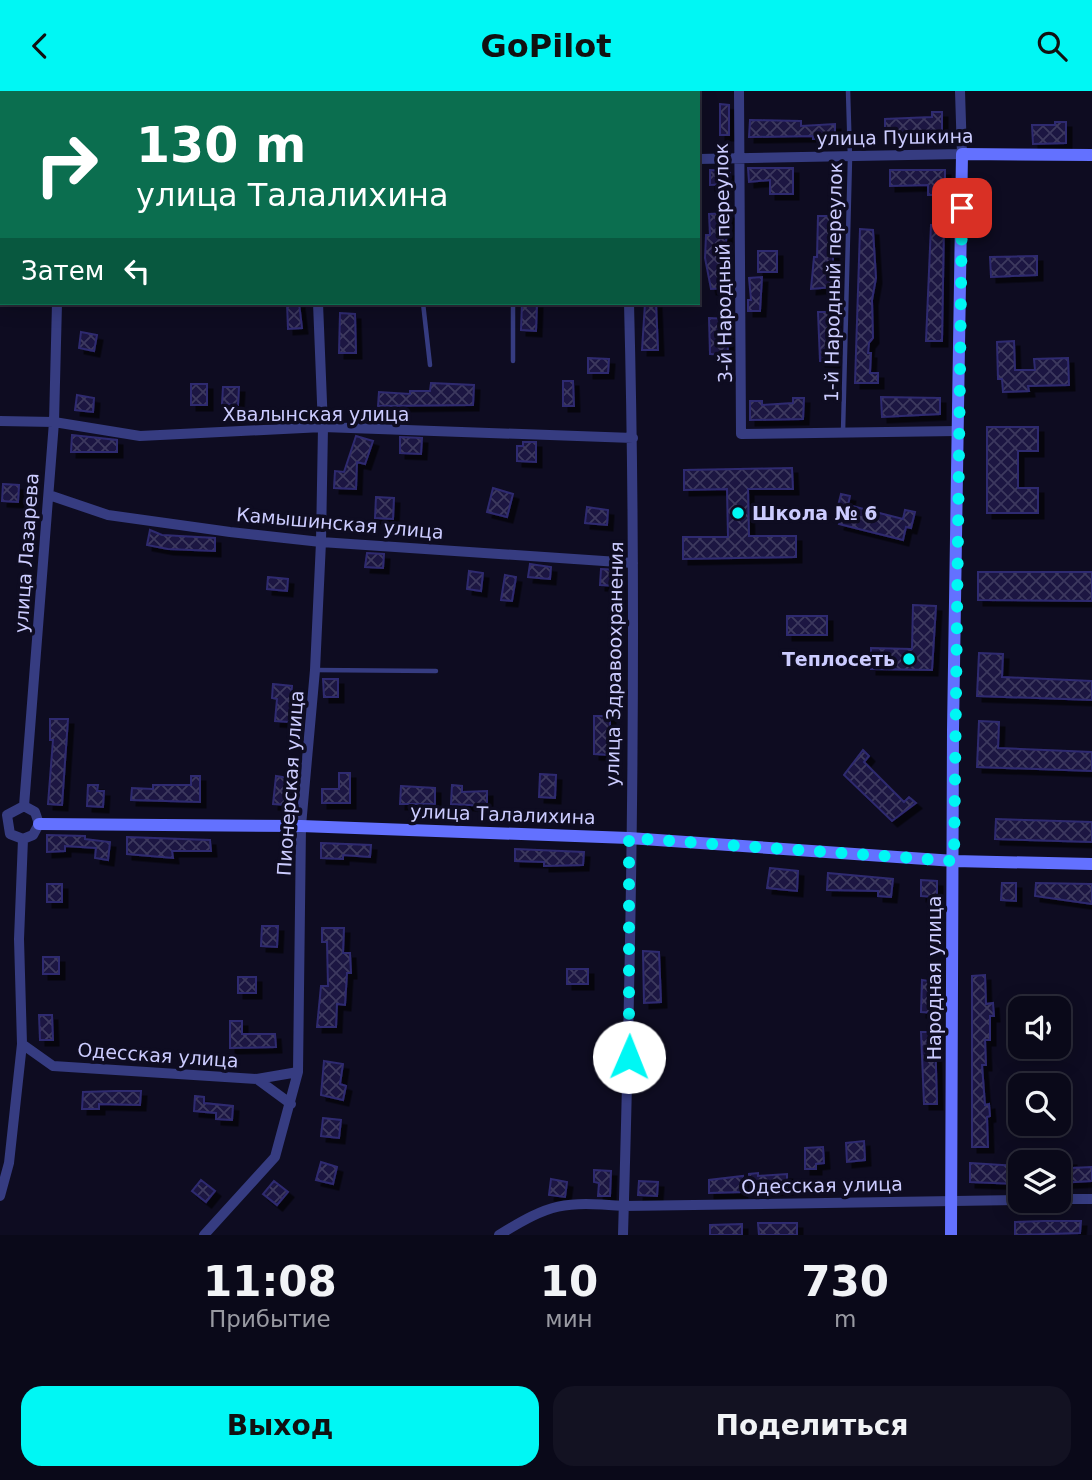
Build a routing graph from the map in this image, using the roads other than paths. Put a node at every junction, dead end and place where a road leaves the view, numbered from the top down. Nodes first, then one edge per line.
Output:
1 (739, 91) edge
2 (848, 91) edge
3 (960, 91) edge
4 (962, 154) junction
5 (1092, 155) edge
6 (850, 158) junction
7 (700, 159) edge
8 (739, 159) junction
9 (57, 305) edge
10 (318, 305) edge
11 (424, 305) edge
12 (513, 305) edge
13 (629, 305) edge
14 (513, 361) dead end
15 (430, 365) dead end
16 (0, 421) edge
17 (54, 422) junction
18 (323, 428) junction
19 (958, 431) junction
20 (843, 432) junction
21 (633, 438) junction
22 (49, 495) junction
23 (321, 541) junction
24 (633, 563) junction
25 (315, 670) junction
26 (436, 671) dead end
27 (24, 806) junction
28 (38, 824) junction
29 (301, 826) junction
30 (5, 834) edge
31 (629, 838) junction
32 (23, 839) junction
33 (954, 861) junction
34 (1092, 864) edge
35 (22, 1044) junction
36 (298, 1072) junction
37 (257, 1079) junction
38 (291, 1104) junction
39 (0, 1196) edge
40 (1071, 1199) edge
41 (1092, 1199) edge
42 (1008, 1200) edge
43 (951, 1201) junction
44 (624, 1206) junction
45 (204, 1235) edge
46 (499, 1235) edge
47 (623, 1235) edge
48 (951, 1235) edge

1 - 8 street, 3-й Народный переулок
2 - 6 lane, 1-й Народный переулок
3 - 4 street, Народная улица
4 - 5 street, улица Пушкина
4 - 6 street, улица Пушкина
4 - 19 street, Народная улица
6 - 8 street, улица Пушкина
6 - 20 lane, 1-й Народный переулок
7 - 8 street, улица Пушкина
8 - 20 street, 3-й Народный переулок
9 - 17 street, улица Лазарева
10 - 18 street, Пионерская улица
11 - 15 lane
12 - 14 lane
13 - 21 street, улица Здравоохранения
16 - 17 street, Хвалынская улица
17 - 18 street, Хвалынская улица
17 - 22 street, улица Лазарева
18 - 21 street, Хвалынская улица
18 - 23 street, Пионерская улица
19 - 20 street
19 - 33 street, Народная улица
21 - 24 street, улица Здравоохранения
22 - 23 street, Камышинская улица
22 - 27 street, улица Лазарева
23 - 24 street, Камышинская улица
23 - 25 street, Пионерская улица
24 - 31 street, улица Здравоохранения
25 - 26 lane
25 - 29 street, Пионерская улица
27 - 28 street
27 - 30 street
28 - 29 street, улица Талалихина
28 - 32 street
29 - 31 street, улица Талалихина
29 - 36 street, Пионерская улица
30 - 32 street
31 - 33 street, улица Талалихина
31 - 44 street, улица Здравоохранения
32 - 35 street
33 - 34 street, улица Талалихина
33 - 43 street, Народная улица
35 - 37 street, Одесская улица
35 - 39 street
36 - 37 street, Одесская улица
36 - 38 street, Пионерская улица
37 - 38 street
38 - 45 street, Пионерская улица
40 - 41 street
42 - 43 street, Одесская улица
43 - 44 street, Одесская улица
43 - 48 street, Народная улица
44 - 46 street, Одесская улица
44 - 47 street, улица Здравоохранения

